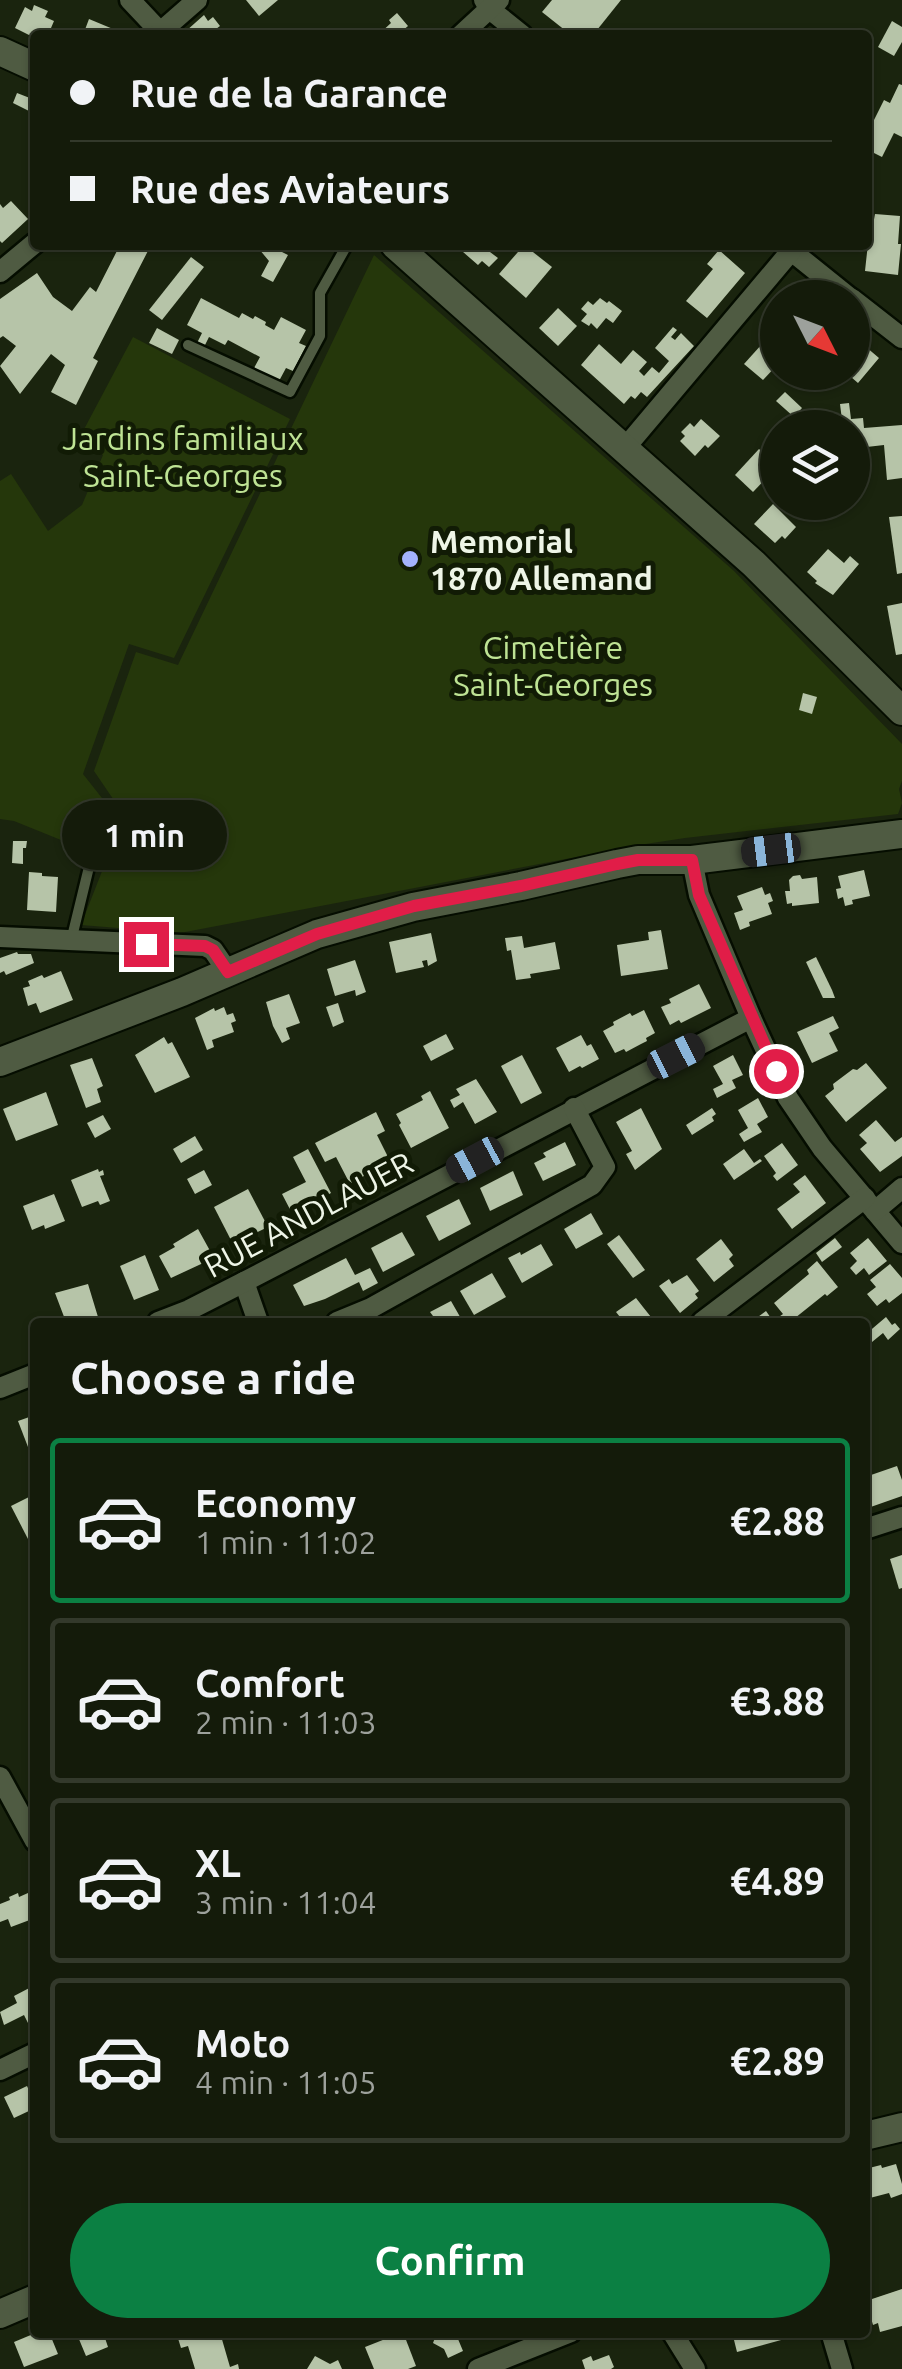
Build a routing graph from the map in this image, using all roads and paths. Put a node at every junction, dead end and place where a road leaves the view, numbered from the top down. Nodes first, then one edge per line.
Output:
1 (130, 0) edge
2 (198, 0) edge
3 (491, 3) edge
4 (156, 30) edge
5 (164, 30) edge
6 (466, 30) edge
7 (517, 30) edge
8 (0, 50) edge
9 (30, 65) edge
10 (30, 247) edge
11 (344, 250) edge
12 (401, 250) edge
13 (786, 250) edge
14 (791, 250) edge
15 (0, 272) edge
16 (829, 280) edge
17 (870, 312) edge
18 (902, 338) edge
19 (188, 345) dead end
20 (625, 448) junction
21 (902, 710) edge
22 (902, 834) edge
23 (692, 860) junction
24 (89, 867) dead end
25 (0, 937) edge
26 (71, 942) junction
27 (228, 972) junction
28 (751, 1018) junction
29 (0, 1062) edge
30 (574, 1108) junction
31 (902, 1188) edge
32 (870, 1205) junction
33 (902, 1242) edge
34 (244, 1282) junction
35 (168, 1318) edge
36 (257, 1318) edge
37 (346, 1318) edge
38 (708, 1318) edge
39 (30, 1376) edge
40 (0, 1388) edge
41 (902, 1518) edge
42 (870, 1528) edge
43 (0, 1777) edge
44 (30, 1832) edge
45 (30, 2055) edge
46 (0, 2070) edge
47 (902, 2127) edge
48 (870, 2135) edge
49 (30, 2301) edge
50 (0, 2314) edge
51 (556, 2338) edge
52 (676, 2338) edge
53 (833, 2338) edge
54 (836, 2368) edge
55 (478, 2369) edge
56 (695, 2369) edge

1 - 4 street
2 - 5 street
3 - 6 street
3 - 7 street
8 - 9 street
10 - 15 street
11 - 19 lane
12 - 20 street
13 - 20 street
14 - 16 street
17 - 18 street
20 - 21 street
22 - 23 street
23 - 27 street
23 - 28 street
24 - 26 lane
25 - 26 street
26 - 27 street
27 - 29 street
28 - 30 street, RUE ANDLAUER
28 - 32 street
30 - 34 street, RUE ANDLAUER
30 - 37 street
31 - 32 street
32 - 33 street
32 - 38 street
34 - 35 street, RUE ANDLAUER
34 - 36 street
39 - 40 street
41 - 42 street
43 - 44 street
45 - 46 street
47 - 48 street
49 - 50 street
51 - 55 street
52 - 56 street
53 - 54 street

